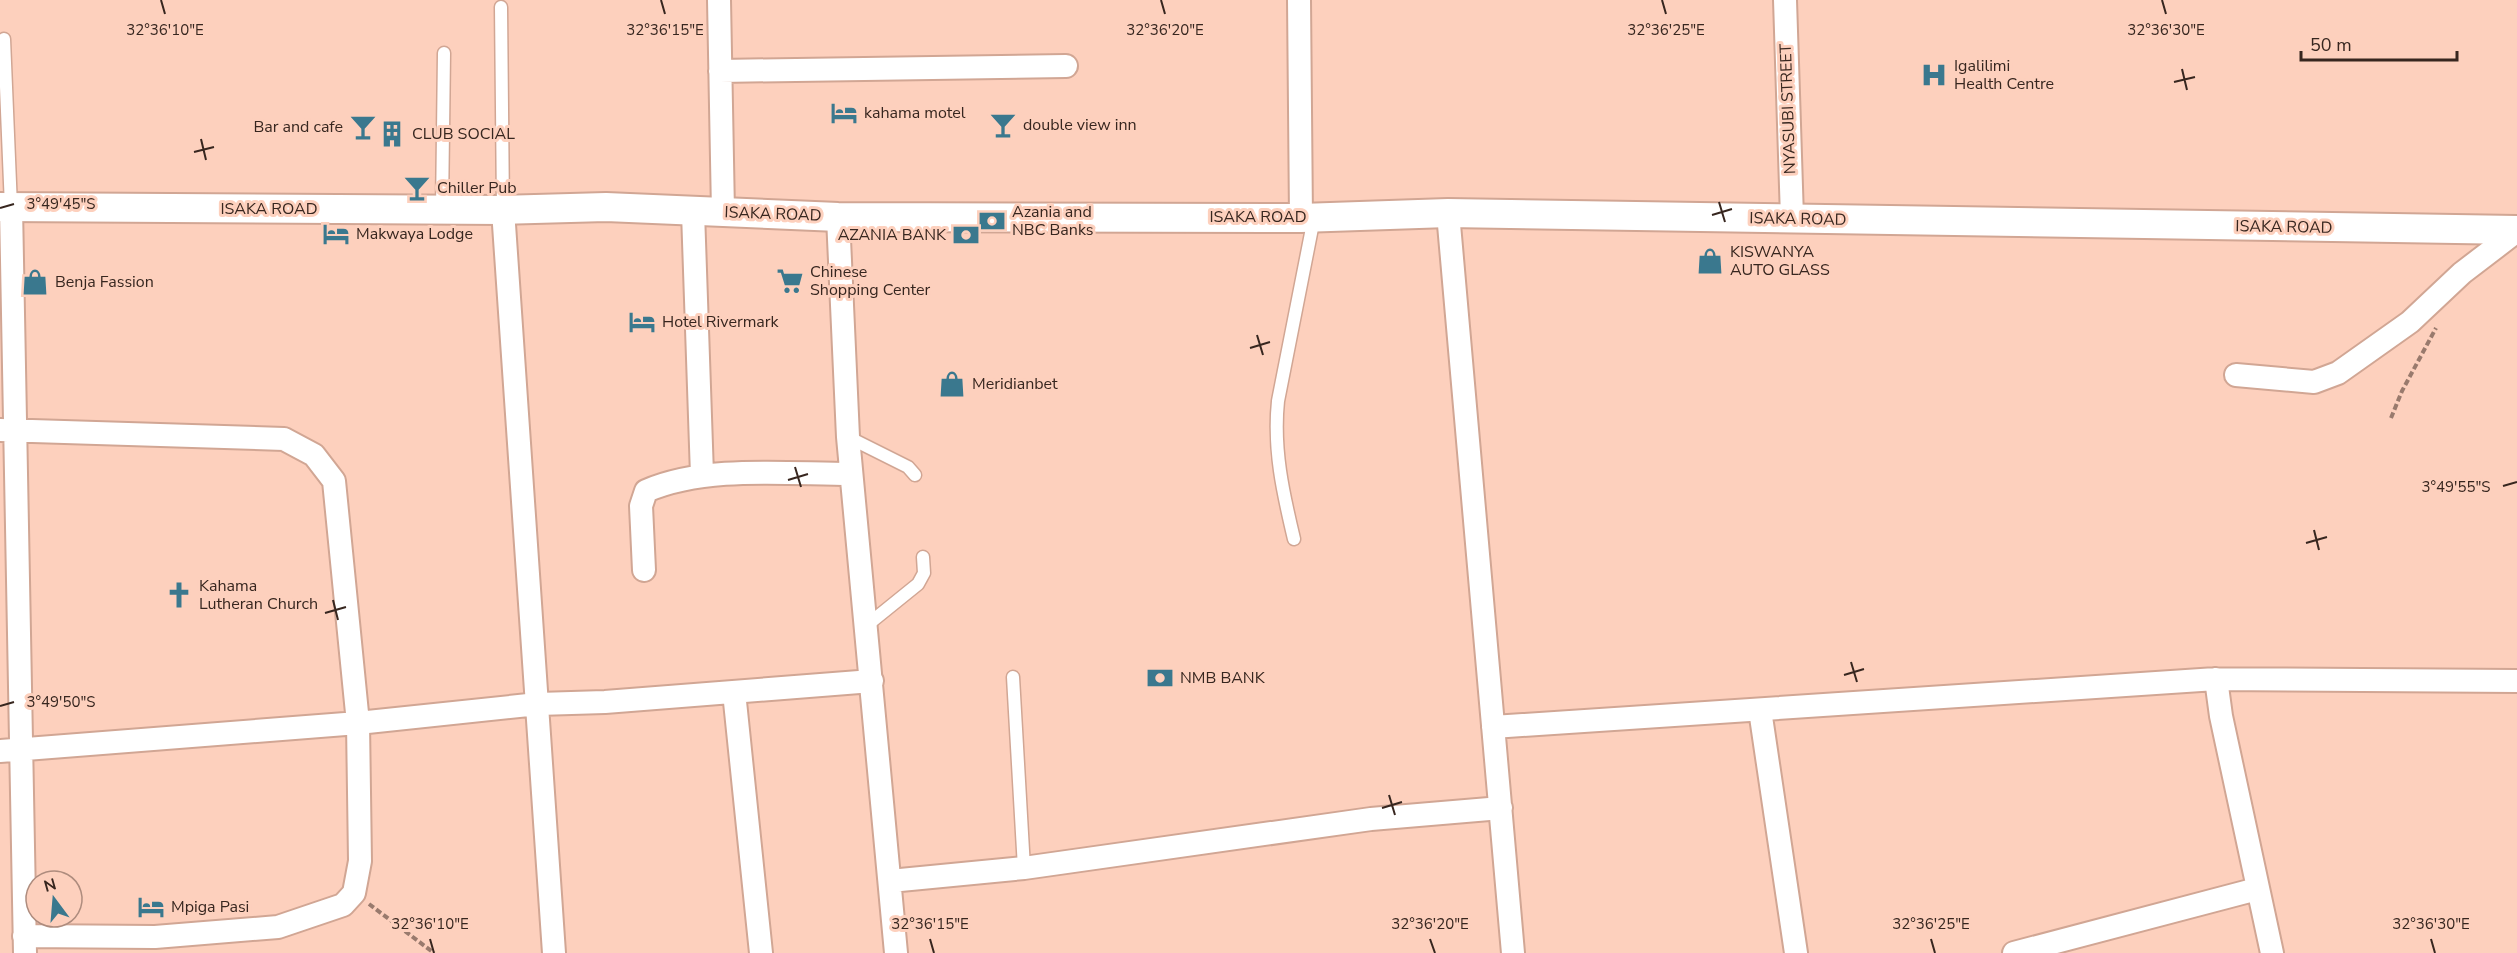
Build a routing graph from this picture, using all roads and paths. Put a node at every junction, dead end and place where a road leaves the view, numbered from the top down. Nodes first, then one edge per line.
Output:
1 (719, 0) edge
2 (1299, 0) edge
3 (1785, 0) edge
4 (501, 7) dead end
5 (4, 39) dead end
6 (444, 53) dead end
7 (1066, 66) dead end
8 (720, 71) junction
9 (5, 207) edge
10 (442, 210) junction
11 (503, 210) junction
12 (693, 212) junction
13 (723, 212) junction
14 (1448, 213) junction
15 (838, 217) junction
16 (1307, 217) junction
17 (1792, 219) junction
18 (2517, 231) edge
19 (2443, 292) junction
20 (2236, 375) dead end
21 (2391, 418) dead end
22 (7, 430) edge
23 (848, 437) junction
24 (851, 474) junction
25 (702, 475) junction
26 (915, 475) dead end
27 (1294, 539) dead end
28 (923, 557) dead end
29 (644, 570) dead end
30 (866, 626) junction
31 (1013, 677) dead end
32 (2216, 679) junction
33 (872, 681) junction
34 (2517, 681) edge
35 (734, 692) junction
36 (538, 704) junction
37 (1760, 710) junction
38 (358, 723) junction
39 (1493, 727) junction
40 (10, 751) edge
41 (1501, 808) junction
42 (1024, 868) junction
43 (890, 881) junction
44 (2257, 889) junction
45 (354, 893) junction
46 (25, 944) edge
47 (434, 953) edge
48 (554, 953) edge
49 (761, 953) edge
50 (896, 953) edge
51 (1513, 953) edge
52 (1796, 953) edge
53 (2014, 953) edge
54 (2272, 953) edge

1 - 8 street
2 - 16 street
3 - 17 street, NYASUBI STREET
4 - 11 lane
5 - 9 lane
6 - 10 lane
7 - 8 street
8 - 13 street
9 - 10 street, ISAKA ROAD
9 - 22 street
10 - 11 street, ISAKA ROAD
11 - 12 street, ISAKA ROAD
11 - 36 street
12 - 13 street, ISAKA ROAD
12 - 25 street
13 - 15 street, ISAKA ROAD
14 - 16 street, ISAKA ROAD
14 - 17 street, ISAKA ROAD
14 - 39 street
15 - 16 street, ISAKA ROAD
15 - 23 street
16 - 27 lane
17 - 18 street, ISAKA ROAD
18 - 19 street
19 - 20 street
19 - 21 path
22 - 38 street
22 - 40 street
23 - 24 street
23 - 26 lane
24 - 25 street
24 - 30 street
25 - 29 street
28 - 30 lane
30 - 33 street
31 - 42 lane
32 - 34 street
32 - 37 street
32 - 44 street
33 - 35 street
33 - 43 street
35 - 36 street
35 - 49 street
36 - 38 street
36 - 48 street
37 - 39 street
37 - 52 street
38 - 40 street
38 - 45 street
39 - 41 street
40 - 46 street
41 - 42 street
41 - 51 street
42 - 43 street
43 - 50 street
44 - 53 street
44 - 54 street
45 - 46 street
45 - 47 path

